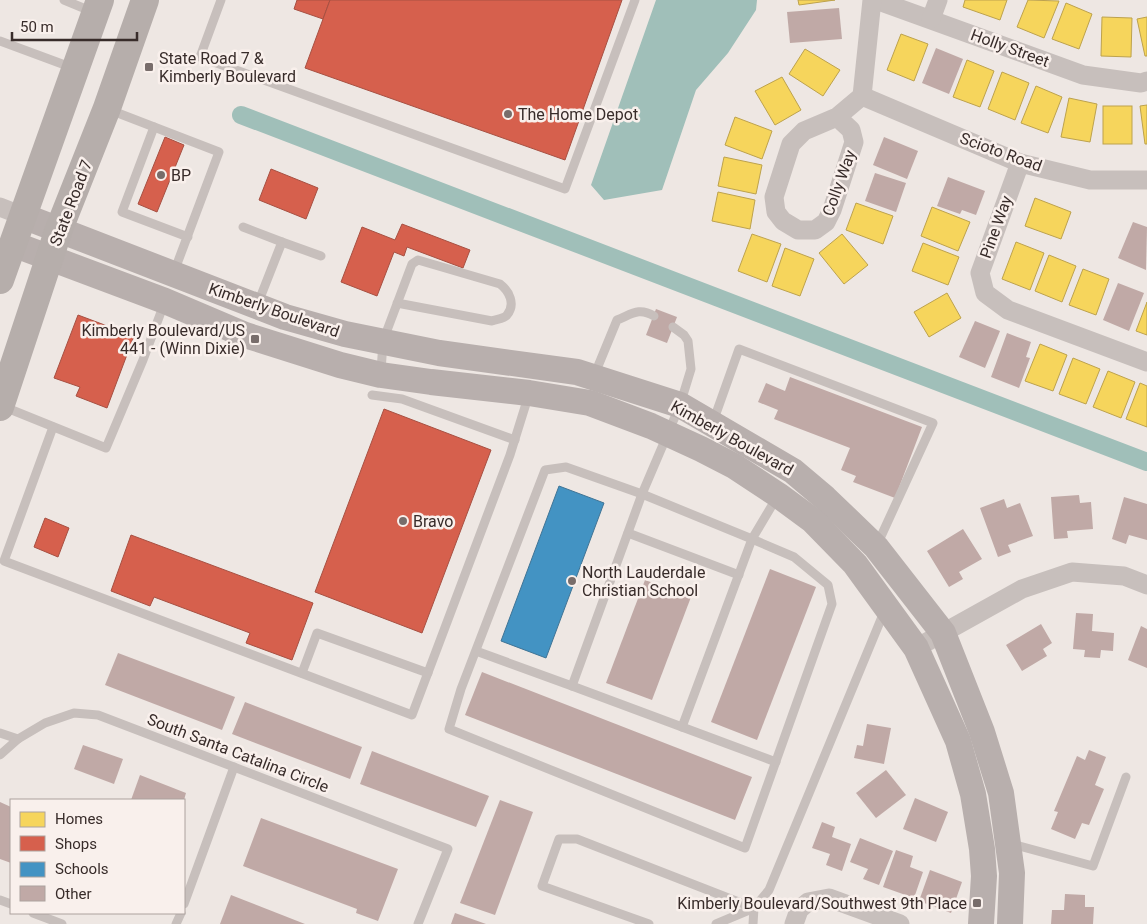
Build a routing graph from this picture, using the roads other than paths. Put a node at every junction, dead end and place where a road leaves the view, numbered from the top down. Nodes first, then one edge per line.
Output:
1 (64, 0) edge
2 (145, 0) edge
3 (221, 0) edge
4 (635, 0) edge
5 (874, 0) edge
6 (938, 0) edge
7 (98, 6) edge
8 (931, 18) junction
9 (0, 41) edge
10 (76, 69) junction
11 (1147, 82) edge
12 (862, 96) junction
13 (107, 108) junction
14 (837, 117) junction
15 (154, 127) junction
16 (1020, 162) junction
17 (1147, 180) edge
18 (12, 212) edge
19 (243, 227) dead end
20 (60, 229) junction
21 (188, 237) junction
22 (7, 241) edge
23 (282, 242) junction
24 (321, 256) dead end
25 (50, 257) junction
26 (173, 274) junction
27 (0, 280) edge
28 (165, 301) junction
29 (397, 303) junction
30 (257, 306) junction
31 (654, 316) dead end
32 (673, 327) dead end
33 (383, 341) junction
34 (1147, 362) edge
35 (376, 385) junction
36 (590, 389) junction
37 (529, 393) junction
38 (680, 405) junction
39 (0, 406) edge
40 (713, 423) junction
41 (53, 427) junction
42 (667, 434) junction
43 (515, 440) junction
44 (642, 494) junction
45 (778, 495) junction
46 (628, 533) junction
47 (752, 539) junction
48 (865, 556) junction
49 (2, 560) edge
50 (738, 575) junction
51 (1147, 585) edge
52 (886, 607) junction
53 (943, 633) junction
54 (916, 648) junction
55 (476, 651) junction
56 (302, 673) junction
57 (428, 673) junction
58 (572, 686) junction
59 (682, 727) junction
60 (0, 733) edge
61 (18, 739) junction
62 (987, 748) junction
63 (0, 755) edge
64 (962, 755) junction
65 (776, 762) junction
66 (234, 767) junction
67 (1126, 777) dead end
68 (1007, 843) junction
69 (185, 901) edge
70 (754, 908) junction
71 (36, 914) edge
72 (62, 924) edge
73 (418, 924) edge
74 (648, 924) edge
75 (716, 924) edge
76 (753, 924) edge
77 (794, 924) edge
78 (900, 924) edge
79 (981, 924) edge
80 (1010, 924) edge

1 - 7 lane
2 - 13 main road, State Road 7
3 - 4 lane
5 - 8 street, Holly Street
5 - 12 street
6 - 8 street
7 - 10 main road
8 - 11 street, Holly Street
9 - 10 lane
10 - 18 main road
12 - 14 street, Colly Way
12 - 16 street, Scioto Road
13 - 15 lane
13 - 20 main road, State Road 7
14 - 14 street, Colly Way
15 - 21 lane
15 - 21 lane
16 - 17 street, Scioto Road
16 - 34 street, Pine Way
18 - 20 street, Kimberly Boulevard
18 - 22 main road
19 - 23 lane
20 - 25 main road, State Road 7
20 - 26 street, Kimberly Boulevard
21 - 26 lane
22 - 25 street, Kimberly Boulevard
22 - 27 main road
23 - 24 lane
23 - 30 lane
25 - 28 street, Kimberly Boulevard
25 - 39 main road, State Road 7
26 - 30 street, Kimberly Boulevard
28 - 35 street, Kimberly Boulevard
28 - 41 lane
29 - 29 lane
29 - 33 lane
30 - 33 street, Kimberly Boulevard
31 - 36 lane
32 - 38 lane
33 - 35 lane
33 - 36 street, Kimberly Boulevard
35 - 37 street, Kimberly Boulevard
35 - 43 lane
36 - 37 street, Kimberly Boulevard
36 - 38 street, Kimberly Boulevard
36 - 42 street, Kimberly Boulevard
37 - 43 lane
38 - 40 street, Kimberly Boulevard
38 - 42 lane
39 - 41 lane
40 - 48 street, Kimberly Boulevard
40 - 48 lane
41 - 49 lane
42 - 44 lane
42 - 45 street, Kimberly Boulevard
43 - 57 lane
44 - 46 lane
44 - 47 lane
44 - 55 lane
45 - 47 lane
45 - 48 street, Kimberly Boulevard
46 - 50 lane
46 - 58 lane
47 - 50 lane
47 - 65 lane
48 - 52 street, Kimberly Boulevard
48 - 53 street, Kimberly Boulevard
49 - 56 lane
50 - 59 lane
51 - 53 street
52 - 54 street, Kimberly Boulevard
52 - 70 lane
53 - 54 street
53 - 62 street, Kimberly Boulevard
54 - 64 street, Kimberly Boulevard
55 - 58 lane
55 - 65 lane
56 - 57 lane
56 - 57 lane
58 - 59 lane
59 - 65 lane
60 - 61 lane
61 - 63 lane, South Santa Catalina Circle
61 - 66 lane, South Santa Catalina Circle
62 - 64 street
62 - 68 street, Kimberly Boulevard
64 - 79 street, Kimberly Boulevard
66 - 69 lane
66 - 73 lane, South Santa Catalina Circle
67 - 68 lane
68 - 80 street, Kimberly Boulevard
70 - 74 lane
70 - 75 lane
70 - 76 lane
71 - 72 lane
77 - 78 street

